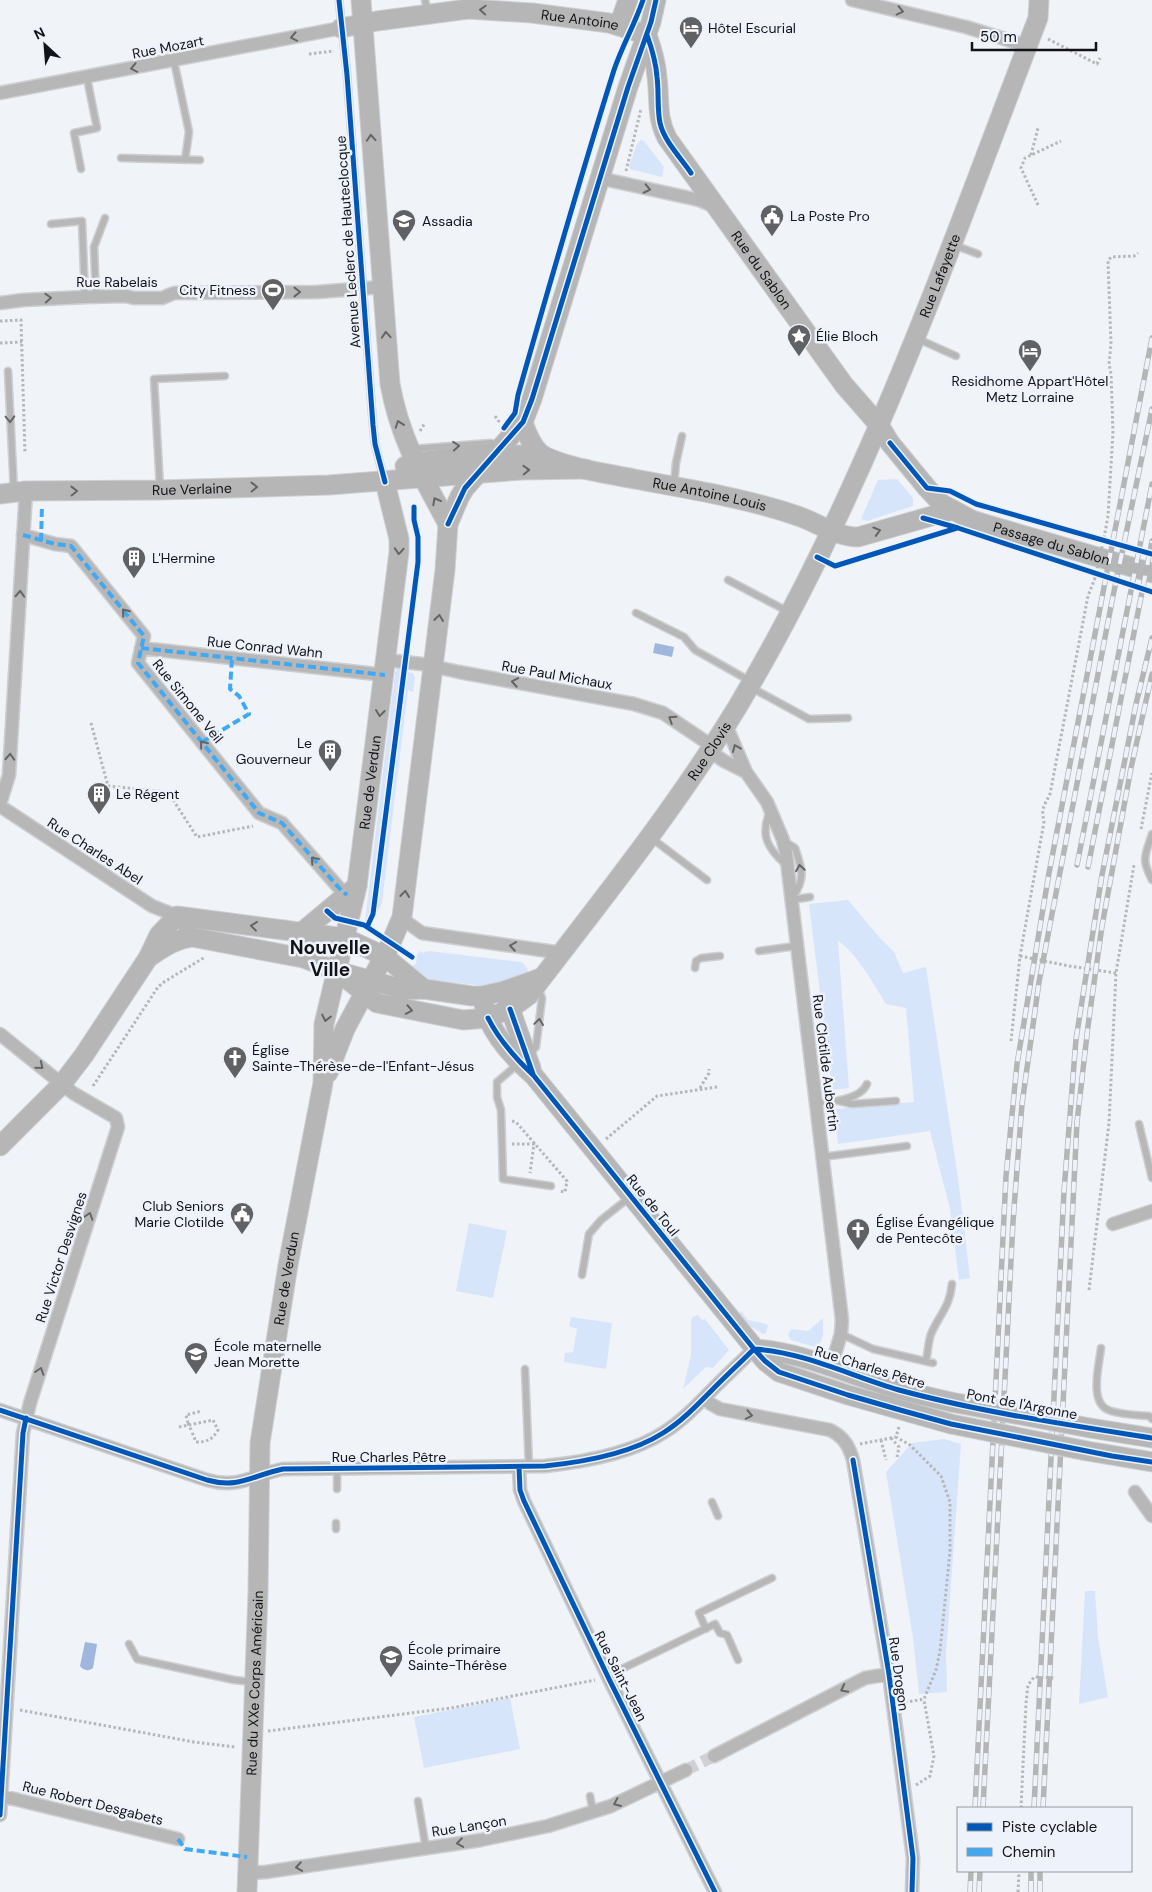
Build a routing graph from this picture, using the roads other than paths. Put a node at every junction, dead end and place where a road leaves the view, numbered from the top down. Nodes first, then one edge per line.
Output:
1 (339, 0) edge
2 (361, 0) edge
3 (628, 0) edge
4 (656, 0) edge
5 (852, 0) edge
6 (1051, 0) edge
7 (427, 7) edge
8 (363, 24) junction
9 (1034, 24) edge
10 (619, 25) junction
11 (341, 28) junction
12 (647, 35) junction
13 (174, 61) junction
14 (87, 78) junction
15 (0, 94) edge
16 (121, 158) dead end
17 (185, 160) junction
18 (200, 160) dead end
19 (81, 169) dead end
20 (599, 178) junction
21 (718, 208) junction
22 (105, 218) dead end
23 (51, 224) dead end
24 (951, 244) junction
25 (978, 254) dead end
26 (383, 287) junction
27 (362, 289) junction
28 (90, 297) junction
29 (0, 303) edge
30 (914, 337) junction
31 (956, 356) dead end
32 (8, 371) dead end
33 (225, 376) dead end
34 (523, 422) junction
35 (879, 425) junction
36 (682, 436) dead end
37 (499, 450) junction
38 (412, 456) junction
39 (544, 456) junction
40 (586, 469) junction
41 (477, 473) junction
42 (424, 478) junction
43 (384, 482) junction
44 (674, 486) junction
45 (160, 490) junction
46 (13, 493) edge
47 (953, 510) junction
48 (448, 524) junction
49 (830, 530) junction
50 (23, 535) junction
51 (1152, 573) edge
52 (728, 580) dead end
53 (789, 612) junction
54 (636, 613) dead end
55 (141, 648) junction
56 (433, 666) junction
57 (385, 667) junction
58 (750, 684) junction
59 (848, 718) dead end
60 (726, 725) junction
61 (711, 748) junction
62 (746, 772) junction
63 (0, 805) edge
64 (771, 810) junction
65 (1152, 834) edge
66 (649, 836) junction
67 (783, 840) junction
68 (787, 866) junction
69 (707, 880) dead end
70 (1152, 880) edge
71 (352, 891) junction
72 (810, 897) dead end
73 (791, 900) junction
74 (177, 916) junction
75 (402, 917) junction
76 (302, 932) junction
77 (192, 937) junction
78 (345, 938) junction
79 (796, 946) junction
80 (759, 951) dead end
81 (562, 953) junction
82 (384, 956) junction
83 (720, 956) dead end
84 (148, 958) junction
85 (695, 968) dead end
86 (338, 971) junction
87 (540, 980) junction
88 (368, 987) junction
89 (424, 989) junction
90 (482, 996) junction
91 (507, 1000) junction
92 (488, 1018) junction
93 (0, 1034) edge
94 (523, 1060) junction
95 (323, 1083) junction
96 (62, 1084) junction
97 (867, 1084) dead end
98 (840, 1101) junction
99 (896, 1101) dead end
100 (815, 1104) junction
101 (1139, 1124) dead end
102 (0, 1146) edge
103 (907, 1146) dead end
104 (822, 1157) junction
105 (1150, 1164) edge
106 (1152, 1178) edge
107 (551, 1186) road end
108 (631, 1196) junction
109 (1152, 1211) edge
110 (1113, 1224) dead end
111 (582, 1275) dead end
112 (952, 1284) dead end
113 (841, 1334) junction
114 (1101, 1348) dead end
115 (754, 1349) junction
116 (831, 1367) junction
117 (525, 1368) dead end
118 (826, 1388) junction
119 (704, 1398) junction
120 (951, 1402) joint
121 (0, 1410) edge
122 (26, 1418) junction
123 (1152, 1419) edge
124 (1150, 1454) edge
125 (524, 1467) junction
126 (337, 1468) junction
127 (260, 1476) junction
128 (337, 1489) dead end
129 (1136, 1492) dead end
130 (712, 1502) dead end
131 (718, 1516) dead end
132 (1152, 1516) edge
133 (772, 1578) dead end
134 (6, 1623) edge
135 (706, 1629) junction
136 (129, 1644) dead end
137 (738, 1660) dead end
138 (889, 1674) junction
139 (608, 1677) junction
140 (254, 1682) junction
141 (714, 1756) tunnel mouth
142 (686, 1770) tunnel mouth
143 (661, 1782) junction
144 (2, 1796) junction
145 (590, 1796) dead end
146 (418, 1801) dead end
147 (594, 1813) junction
148 (0, 1815) edge
149 (178, 1839) dead end
150 (426, 1848) junction
151 (247, 1873) junction
152 (246, 1892) edge
153 (715, 1892) edge
154 (912, 1892) edge

1 - 11 lane, Avenue Leclerc de Hauteclocque
2 - 8 main road
3 - 10 main road
4 - 12 main road, Rue de Verdun
5 -> 9 street
6 - 9 main road, Rue Lafayette
7 - 8 main road, Rue Antoine
10 -> 7 main road, Rue Antoine
8 - 11 main road, Rue Antoine
26 -> 8 main road
9 - 24 main road, Rue Lafayette
10 - 12 main road, Rue Antoine
11 -> 13 street, Rue Mozart
11 - 27 lane, Avenue Leclerc de Hauteclocque
12 - 20 main road, Rue de Verdun
12 - 21 main road, Rue du Sablon
13 -> 14 street, Rue Mozart
13 - 17 lane
14 - 15 street, Rue Mozart
14 - 19 lane
16 - 17 lane
17 - 18 lane
20 -> 21 street
20 - 34 main road, Rue de Verdun
21 - 35 main road, Rue du Sablon
22 - 28 lane
23 - 28 lane
24 - 25 lane
24 - 30 main road, Rue Lafayette
26 - 27 street, Rue Rabelais
38 -> 26 main road
28 -> 27 street, Rue Rabelais
27 - 43 lane, Avenue Leclerc de Hauteclocque
29 -> 28 street, Rue Rabelais
30 - 31 lane
30 - 35 main road, Rue Lafayette
32 -> 46 lane
33 - 45 lane
34 - 37 main road, Rue de Verdun
34 - 39 main road
35 - 47 main road, Passage du Sablon
35 - 49 main road, Rue Lafayette
36 - 44 lane
37 - 38 main road, Rue Antoine Louis
37 - 39 main road, Rue Antoine Louis
37 - 41 main road, Rue de Verdun
38 - 42 main road
38 - 43 main road
39 - 40 main road, Rue Antoine Louis
41 -> 40 main road, Rue Antoine Louis
40 - 44 main road, Rue Antoine Louis
41 - 42 main road, Rue Antoine Louis
41 - 48 main road, Rue de Verdun
42 - 43 main road, Rue Verlaine
48 -> 42 main road
45 -> 43 main road, Rue Verlaine
43 -> 57 main road, Rue de Verdun
44 - 49 main road, Rue Antoine Louis
46 -> 45 main road, Rue Verlaine
46 - 50 street
49 -> 47 main road
47 - 51 main road, Passage du Sablon
56 -> 48 main road, Rue de Verdun
49 - 53 main road, Rue Clovis
55 -> 50 street, Rue Simone Veil
63 -> 50 street
52 - 53 lane
53 - 58 main road, Rue Clovis
54 - 58 lane
55 - 57 street, Rue Conrad Wahn
71 -> 55 street, Rue Simone Veil
56 - 57 street, Rue Paul Michaux
61 -> 56 street, Rue Paul Michaux
75 -> 56 main road, Rue de Verdun
57 -> 71 main road, Rue de Verdun
58 - 59 lane
58 - 60 main road, Rue Clovis
60 - 61 main road, Rue Clovis
62 -> 60 street, Rue Clotilde Aubertin
61 - 62 street, Rue Clotilde Aubertin
61 - 66 main road, Rue Clovis
62 - 64 street, Rue Clotilde Aubertin
63 - 74 street, Rue Charles Abel
64 - 67 street, Rue Clotilde Aubertin
64 - 68 lane
65 - 70 lane
66 - 69 lane
66 - 81 main road, Rue Clovis
67 - 68 street, Rue Clotilde Aubertin
73 -> 67 lane
68 - 73 street, Rue Clotilde Aubertin
71 - 76 main road
71 - 78 main road, Rue de Verdun
72 - 73 lane
73 - 79 street, Rue Clotilde Aubertin
76 -> 74 main road
74 - 77 street
74 - 84 main road
81 -> 75 street
75 - 82 main road, Rue de Verdun
76 - 78 main road
77 - 84 main road
77 - 86 main road
78 - 82 main road
78 - 86 main road, Rue de Verdun
79 - 80 lane
79 - 100 street, Rue Clotilde Aubertin
81 - 87 main road, Rue Clovis
82 - 88 main road, Rue de Verdun
82 - 89 main road
83 - 85 lane
84 - 96 main road
86 - 88 main road
86 -> 95 main road, Rue de Verdun
87 - 91 main road
94 -> 87 lane
88 - 89 main road
88 -> 92 main road
88 - 95 main road, Rue de Verdun
89 - 90 main road
90 - 91 main road
90 - 92 main road, Rue de Toul
91 - 92 main road
91 - 94 main road, Rue de Toul
92 - 94 main road, Rue de Toul
93 -> 96 street
94 - 107 lane
94 - 108 main road, Rue de Toul
95 - 127 main road, Rue de Verdun
96 - 102 main road
122 -> 96 street, Rue Victor Desvignes
97 - 98 lane
98 - 99 lane
98 - 100 lane
100 - 104 street, Rue Clotilde Aubertin
101 - 105 lane
103 - 104 lane
104 - 113 street, Rue Clotilde Aubertin
105 - 106 lane
108 - 111 lane
108 - 115 main road, Rue de Toul
109 - 110 street
112 - 113 lane
113 - 116 street, Rue Clotilde Aubertin
114 - 123 lane
115 - 116 main road, Rue Charles Pêtre
115 - 118 main road
115 - 119 street, Rue Charles Pêtre
116 - 118 main road
116 - 120 main road, Rue Charles Pêtre
117 - 125 lane
118 - 124 main road, bridge
119 - 125 street, Rue Charles Pêtre
119 -> 138 street, Rue Drogon
120 - 124 main road, Pont de l'Argonne, bridge
121 - 122 street, Rue Charles Pêtre
122 - 127 street, Rue Charles Pêtre
122 - 134 street, Rue Victor Desvignes
125 - 126 street, Rue Charles Pêtre
125 - 139 street, Rue Saint-Jean
126 - 127 street, Rue Charles Pêtre
126 - 128 lane
127 - 140 main road, Rue du XXe Corps Américain
129 - 132 street
130 - 131 lane
133 - 135 lane
134 - 144 street, Rue Victor Desvignes
135 - 137 lane
135 - 139 lane
136 - 140 lane
138 -> 141 street
138 - 154 street, Rue Drogon
139 - 143 street, Rue Saint-Jean
140 - 151 main road, Rue du XXe Corps Américain
142 - 143 street, Rue Lançon
143 -> 147 street, Rue Lançon
143 - 153 street, Rue Saint-Jean
144 - 148 street, Rue Victor Desvignes
144 - 149 street, Rue Robert Desgabets
145 - 147 lane
146 - 150 lane
147 -> 150 street, Rue Lançon
150 -> 151 street, Rue Lançon
151 - 152 main road, Rue du XXe Corps Américain

